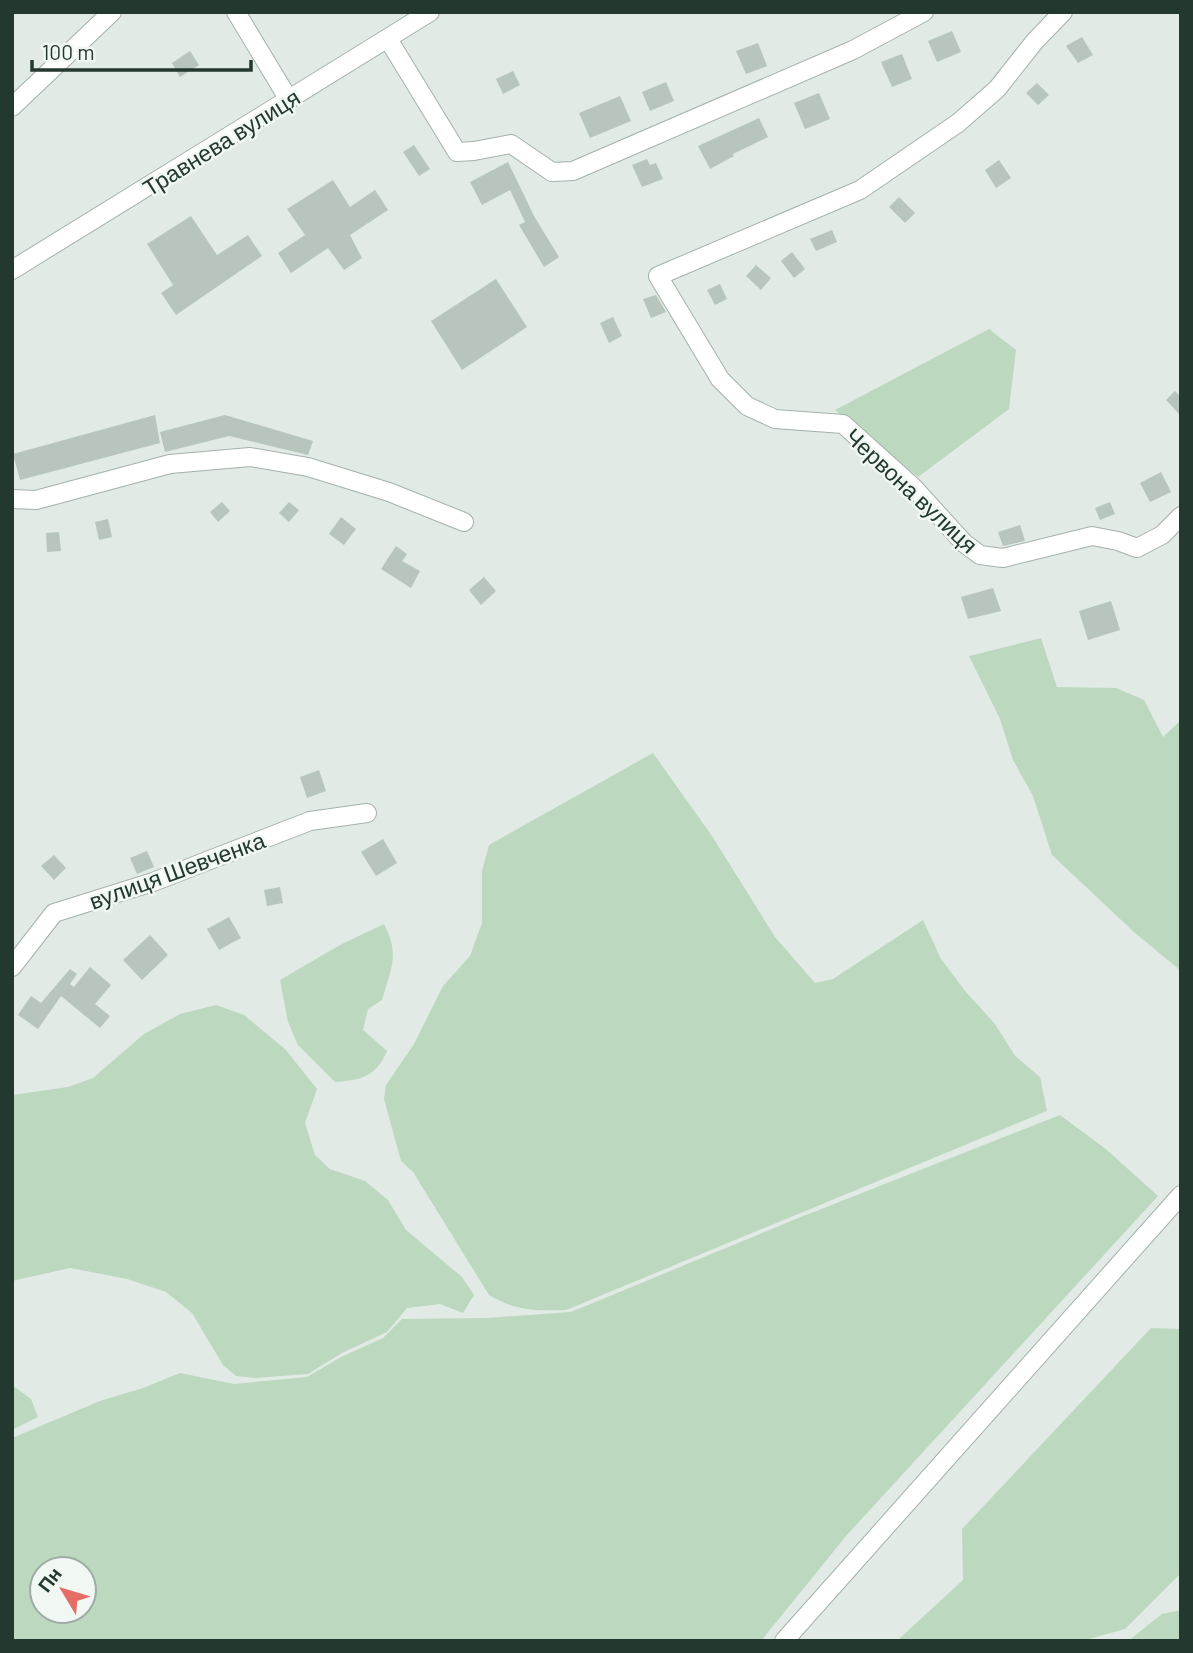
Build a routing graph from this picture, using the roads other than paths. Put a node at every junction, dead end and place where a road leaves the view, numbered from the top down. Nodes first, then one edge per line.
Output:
1 (112, 12) edge
2 (236, 12) edge
3 (430, 12) edge
4 (924, 12) edge
5 (1063, 12) edge
6 (388, 39) junction
7 (289, 100) junction
8 (12, 107) edge
9 (12, 270) edge
10 (12, 499) edge
11 (1181, 516) edge
12 (464, 522) dead end
13 (367, 813) dead end
14 (12, 967) edge
15 (1181, 1195) edge
16 (784, 1641) edge

1 - 8 street
2 - 7 street
3 - 6 street, Травнева вулиця
4 - 6 street
5 - 11 street, Червона вулиця
6 - 7 street, Травнева вулиця
7 - 9 street, Травнева вулиця
10 - 12 street
13 - 14 street, вулиця Шевченка
15 - 16 street

